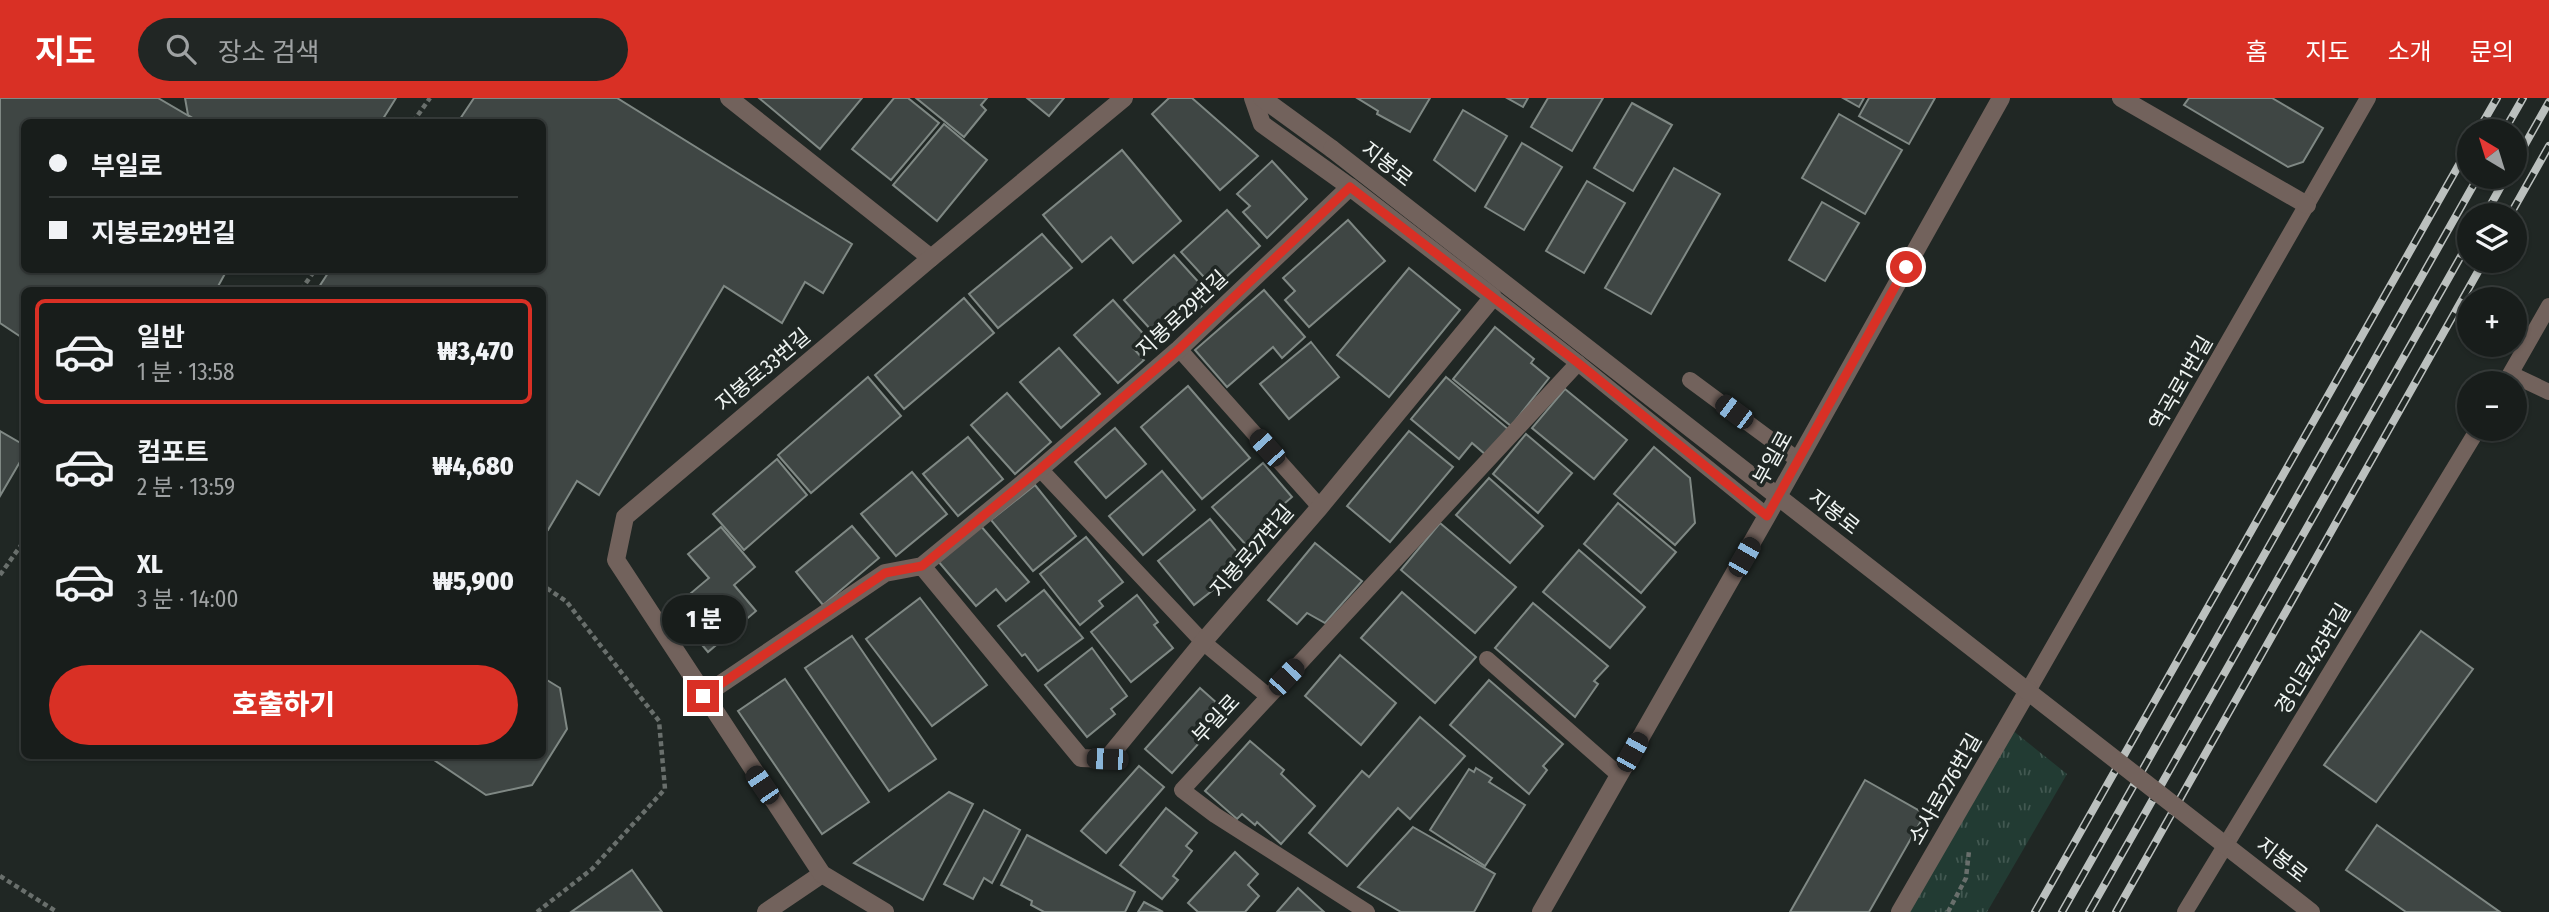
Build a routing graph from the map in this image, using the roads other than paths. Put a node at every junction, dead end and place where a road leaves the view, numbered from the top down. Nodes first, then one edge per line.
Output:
1 (729, 98) edge
2 (1124, 98) edge
3 (1253, 98) edge
4 (1262, 98) edge
5 (2001, 98) edge
6 (2121, 98) edge
7 (2368, 98) edge
8 (1350, 187) junction
9 (2307, 205) junction
10 (931, 258) junction
11 (1493, 297) junction
12 (2549, 306) edge
13 (1179, 349) junction
14 (1578, 363) junction
15 (2512, 371) edge
16 (1690, 380) dead end
17 (2527, 385) edge
18 (2549, 392) edge
19 (2471, 441) edge
20 (1798, 460) junction
21 (1040, 469) junction
22 (1320, 507) junction
23 (1767, 516) junction
24 (922, 566) junction
25 (1203, 642) junction
26 (1487, 659) dead end
27 (2029, 689) joint
28 (703, 696) junction
29 (1268, 696) junction
30 (1619, 775) junction
31 (822, 874) junction
32 (766, 912) edge
33 (885, 912) edge
34 (1367, 912) edge
35 (1541, 912) edge
36 (1900, 912) edge
37 (2185, 912) edge
38 (2311, 912) edge

1 - 10 street
2 - 10 street, 지봉로33번길
3 - 8 street
4 - 38 street, 지봉로, bridge
5 - 20 street, 부일로
6 - 9 street
7 - 9 lane, 역곡로1번길
8 - 11 street
8 - 13 street, 지봉로29번길
9 - 27 lane, 역곡로1번길
10 - 28 street, 지봉로33번길
11 - 14 lane
11 - 22 street, 지봉로27번길
12 - 15 lane
13 - 21 street, 지봉로29번길
13 - 22 lane
14 - 23 lane
14 - 29 lane, 부일로
16 - 20 lane
17 - 18 lane
19 - 37 lane, 경인로425번길
20 - 23 street, 부일로
21 - 24 street, 지봉로29번길
21 - 25 lane
22 - 25 street, 지봉로27번길
23 - 30 street, 부일로
24 - 25 street, 지봉로27번길
24 - 28 street, 지봉로29번길
25 - 29 lane
26 - 30 lane
27 - 36 street, 소사로276번길
28 - 31 street
29 - 34 lane, 부일로
30 - 35 street, 부일로
31 - 32 street
31 - 33 street

